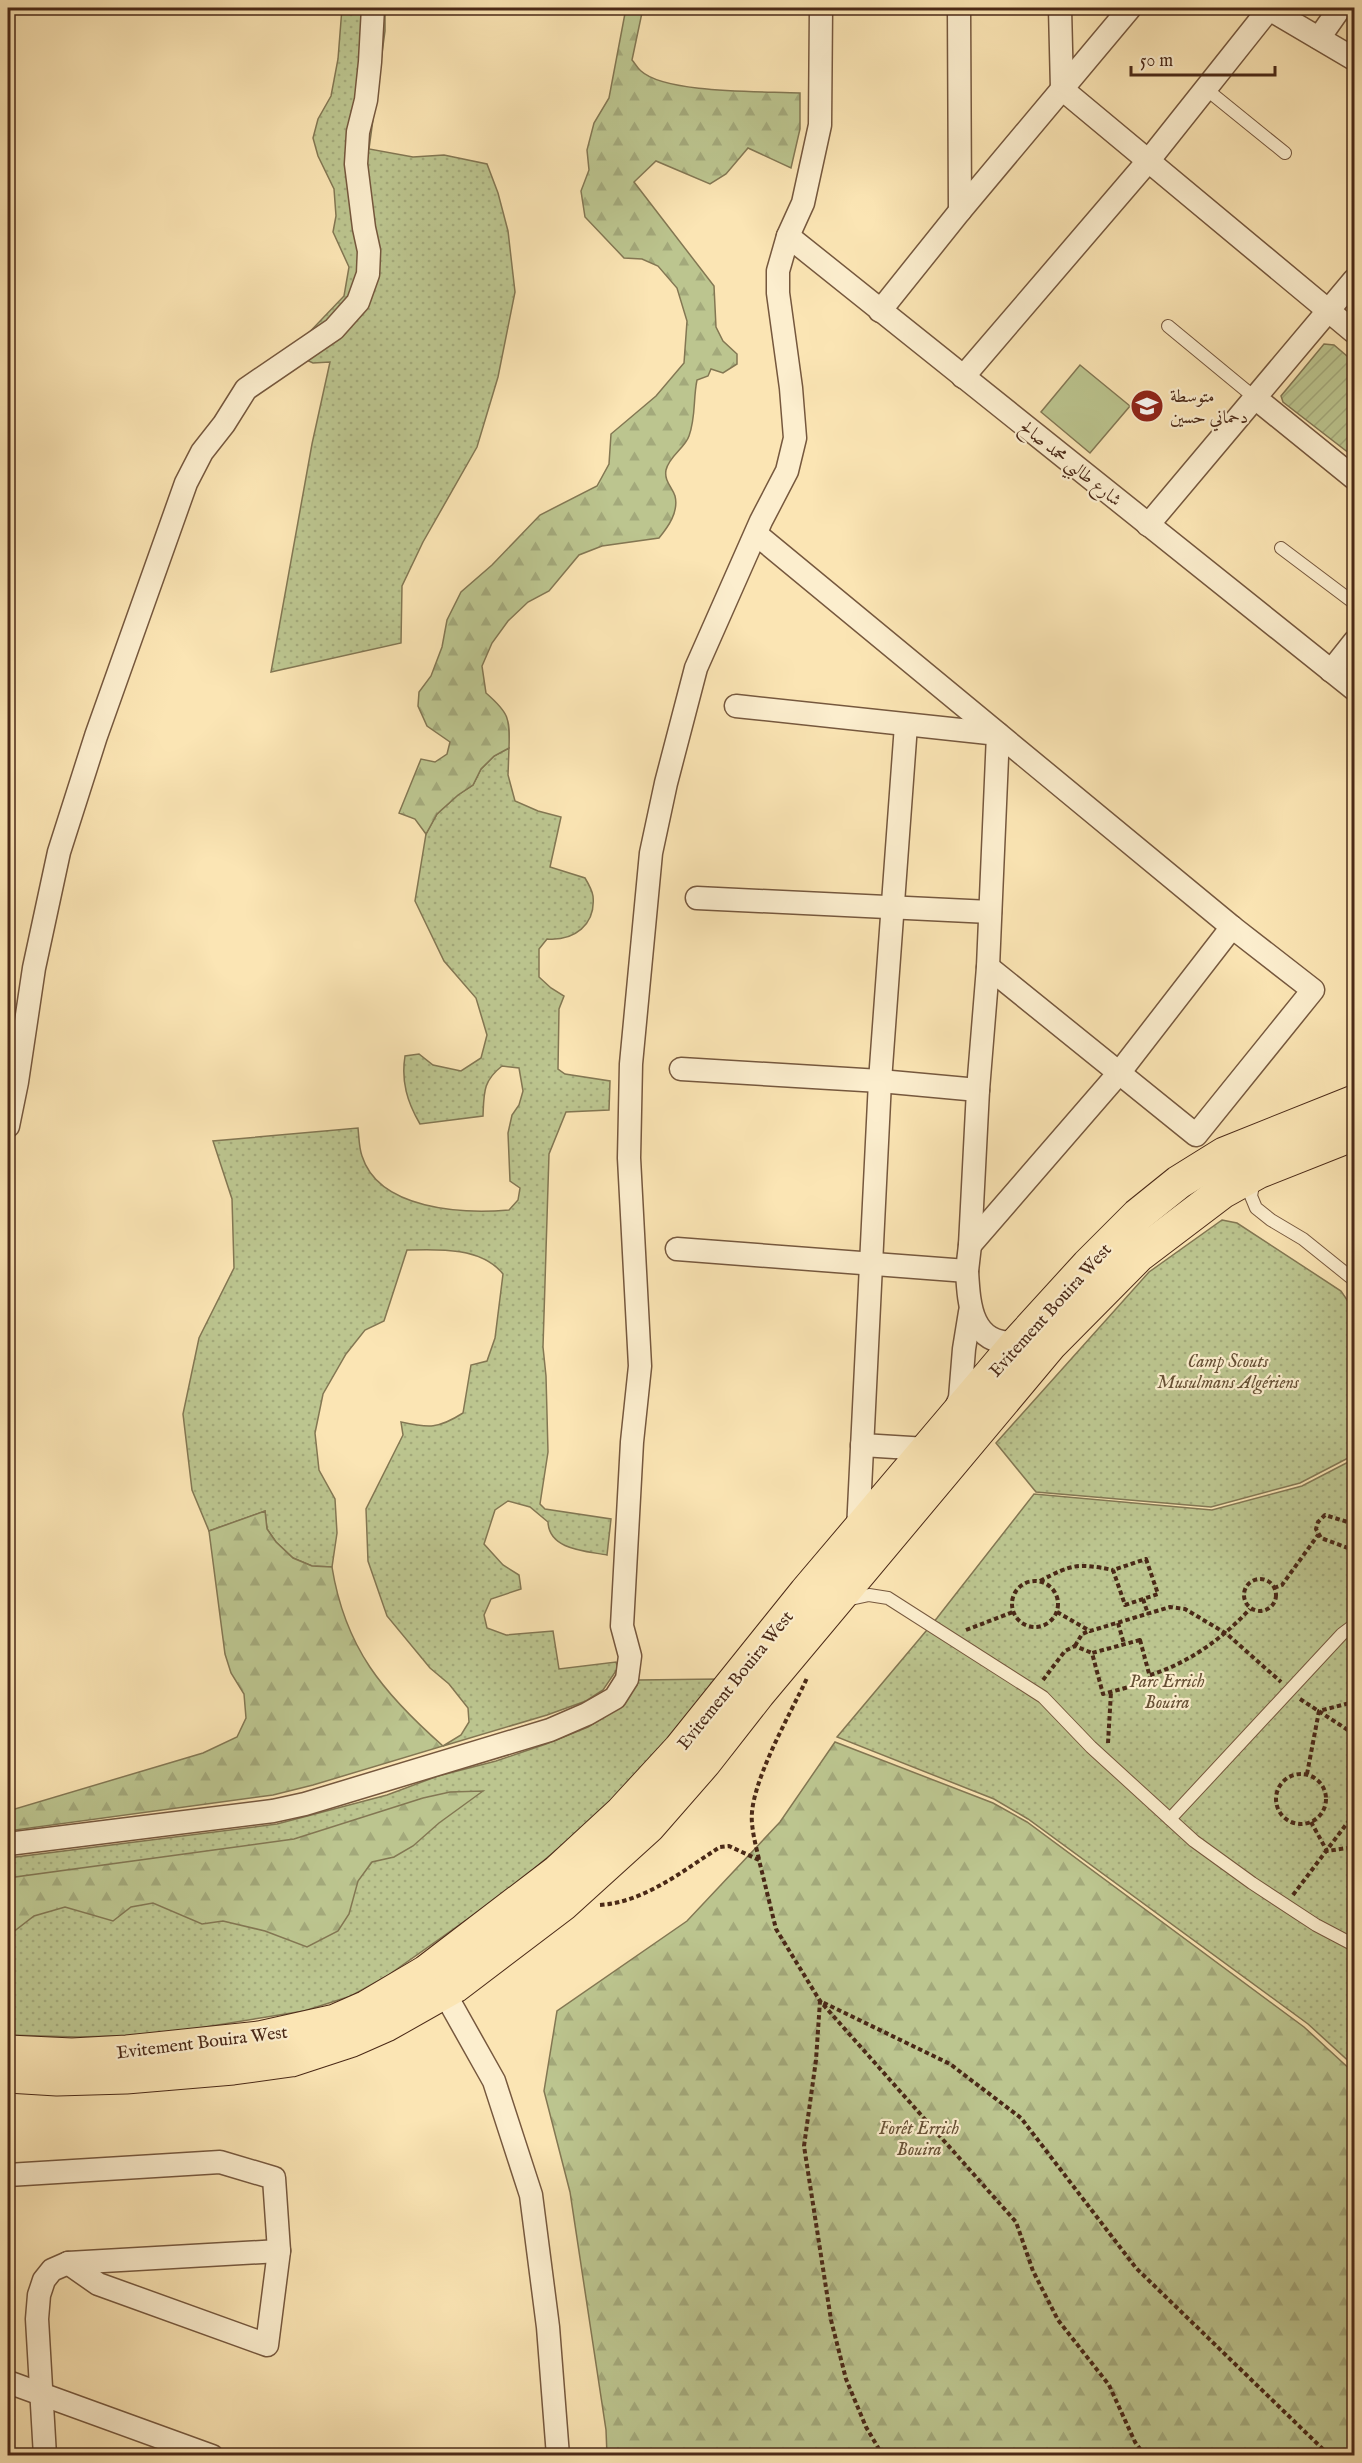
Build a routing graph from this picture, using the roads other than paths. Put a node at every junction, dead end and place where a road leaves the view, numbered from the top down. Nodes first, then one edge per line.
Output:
1 (373, 8) edge
2 (821, 8) edge
3 (959, 8) edge
4 (1060, 8) edge
5 (1130, 8) edge
6 (1340, 8) edge
7 (1319, 38) junction
8 (1354, 59) edge
9 (1206, 88) junction
10 (1062, 89) junction
11 (1285, 153) dead end
12 (1149, 160) junction
13 (960, 211) junction
14 (788, 236) junction
15 (1354, 280) edge
16 (880, 311) junction
17 (1328, 311) junction
18 (1168, 326) dead end
19 (1354, 332) edge
20 (963, 377) junction
21 (1254, 397) junction
22 (1354, 478) edge
23 (1148, 525) junction
24 (756, 534) junction
25 (1281, 548) dead end
26 (1354, 603) edge
27 (1354, 642) edge
28 (1331, 671) junction
29 (1354, 688) edge
30 (736, 706) dead end
31 (906, 725) junction
32 (998, 734) junction
33 (697, 898) dead end
34 (894, 909) junction
35 (990, 912) junction
36 (1232, 927) junction
37 (988, 967) junction
38 (681, 1069) dead end
39 (1119, 1073) junction
40 (880, 1081) junction
41 (978, 1090) junction
42 (1354, 1102) edge
43 (8, 1125) edge
44 (1354, 1134) edge
45 (1258, 1172) junction
46 (970, 1245) junction
47 (677, 1249) dead end
48 (869, 1262) junction
49 (967, 1270) junction
50 (1354, 1280) edge
51 (970, 1312) junction
52 (1017, 1343) junction
53 (951, 1422) junction
54 (862, 1445) junction
55 (927, 1449) junction
56 (858, 1530) junction
57 (831, 1606) junction
58 (1354, 1625) edge
59 (1170, 1819) junction
60 (8, 1844) edge
61 (1354, 1945) edge
62 (444, 1992) junction
63 (8, 2052) edge
64 (8, 2076) edge
65 (8, 2175) edge
66 (279, 2251) junction
67 (68, 2264) junction
68 (8, 2382) edge
69 (41, 2394) junction
70 (45, 2456) edge
71 (212, 2456) edge
72 (558, 2456) edge

1 - 43 street
2 - 14 street
3 - 13 street
4 - 10 street
5 - 10 street
6 - 7 street
7 - 8 street
7 - 9 street
9 - 11 lane
9 - 12 street
10 - 12 street
10 - 13 street
12 - 17 street
12 - 20 street
13 - 16 street
14 - 16 street, شارع طالبي محمد صالح
14 - 24 street
15 - 17 street
16 - 20 street, شارع طالبي محمد صالح
17 - 19 street
17 - 21 street
18 - 21 lane
20 - 23 street, شارع طالبي محمد صالح
21 - 22 street
21 - 23 street
23 - 28 street, شارع طالبي محمد صالح
24 - 32 street
24 - 60 street
25 - 26 lane
27 - 28 street
28 - 29 street, شارع طالبي محمد صالح
30 - 31 street
31 - 32 street
31 - 34 street
32 - 35 street
32 - 36 street
33 - 34 street
34 - 35 street
34 - 40 street
35 - 37 street
36 - 39 street
36 - 39 street
37 - 39 street
37 - 41 street
38 - 40 street
39 - 46 street
40 - 41 street
40 - 48 street
41 - 46 street
42 - 52 highway, Evitement Bouira West
44 - 45 highway, Evitement Bouira West
45 - 50 lane
45 - 57 highway, Evitement Bouira West
46 - 49 street
47 - 48 street
48 - 49 street
48 - 54 street
49 - 51 street
51 - 52 street
51 - 53 street
52 - 53 highway, Evitement Bouira West
53 - 55 highway, Evitement Bouira West
54 - 55 street
54 - 56 street
55 - 56 highway, Evitement Bouira West
56 - 63 highway, Evitement Bouira West
57 - 59 lane
57 - 62 highway, Evitement Bouira West
58 - 59 lane
59 - 61 lane
62 - 64 highway, Evitement Bouira West
62 - 72 street
65 - 66 street
66 - 67 street
66 - 67 street
67 - 69 street
68 - 69 street
69 - 70 street
69 - 71 street

